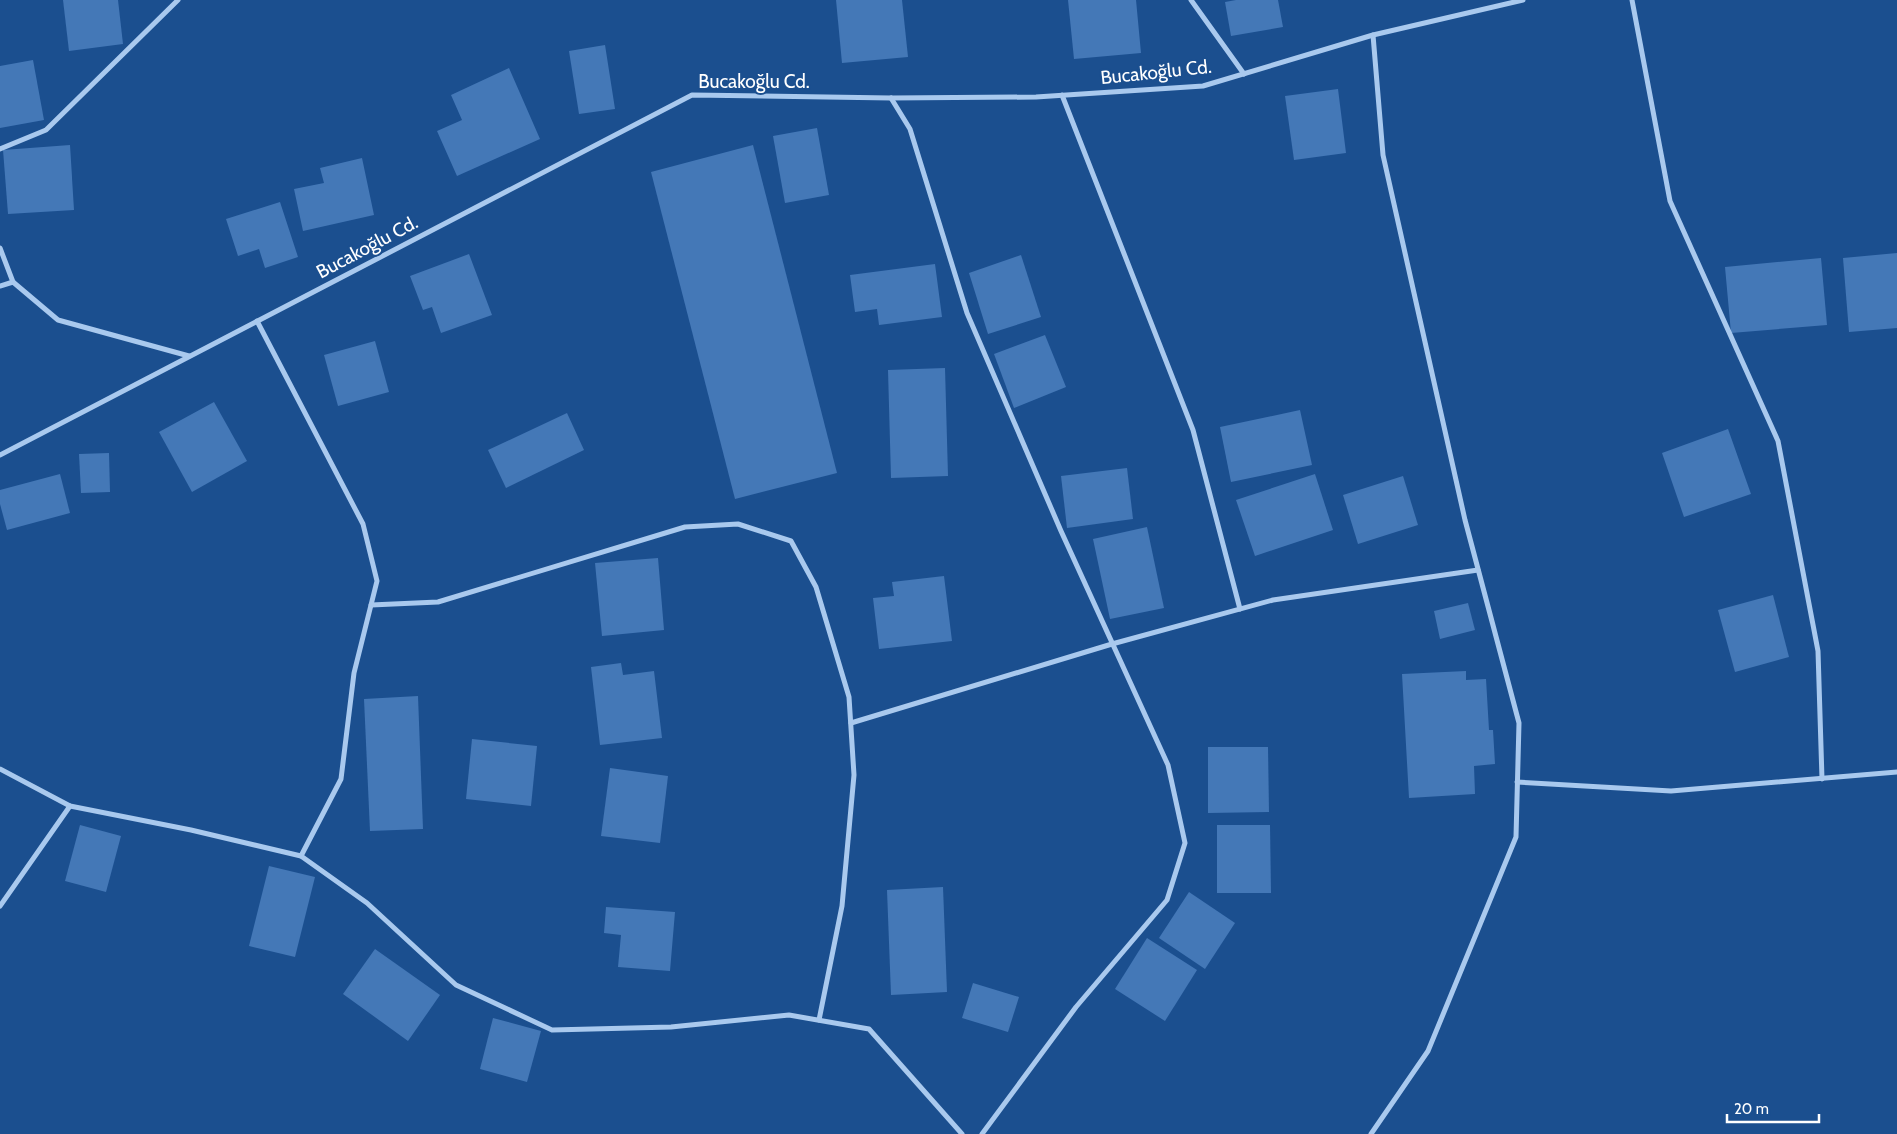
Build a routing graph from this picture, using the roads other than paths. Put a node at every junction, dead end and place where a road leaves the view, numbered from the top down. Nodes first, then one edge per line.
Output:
1 (178, 0) edge
2 (1191, 0) edge
3 (1523, 0) edge
4 (1632, 0) edge
5 (1373, 35) junction
6 (1244, 74) junction
7 (1062, 96) junction
8 (891, 98) junction
9 (0, 150) edge
10 (0, 248) edge
11 (13, 282) junction
12 (0, 286) edge
13 (257, 321) junction
14 (190, 356) junction
15 (0, 454) edge
16 (1478, 570) junction
17 (371, 604) junction
18 (1240, 609) junction
19 (1112, 644) junction
20 (851, 723) junction
21 (0, 769) edge
22 (1897, 772) edge
23 (1822, 778) junction
24 (1517, 782) junction
25 (70, 806) junction
26 (301, 856) junction
27 (0, 906) edge
28 (820, 1020) junction
29 (962, 1134) edge
30 (982, 1134) edge
31 (1371, 1134) edge

1 - 9 street
2 - 6 street
3 - 5 street, Bucakoğlu Cd.
4 - 23 street
5 - 6 street, Bucakoğlu Cd.
5 - 16 street
6 - 7 street, Bucakoğlu Cd.
7 - 8 street, Bucakoğlu Cd.
7 - 18 street
8 - 13 street, Bucakoğlu Cd.
8 - 19 street
10 - 11 street
11 - 12 street
11 - 14 street
13 - 14 street, Bucakoğlu Cd.
13 - 17 street
14 - 15 street, Bucakoğlu Cd.
16 - 18 street
16 - 24 street
17 - 20 street
17 - 26 street
18 - 19 street
19 - 20 street
19 - 30 street
20 - 28 street
21 - 25 street
22 - 23 street
23 - 24 street
24 - 31 street
25 - 26 street
25 - 27 street
26 - 28 street
28 - 29 street

